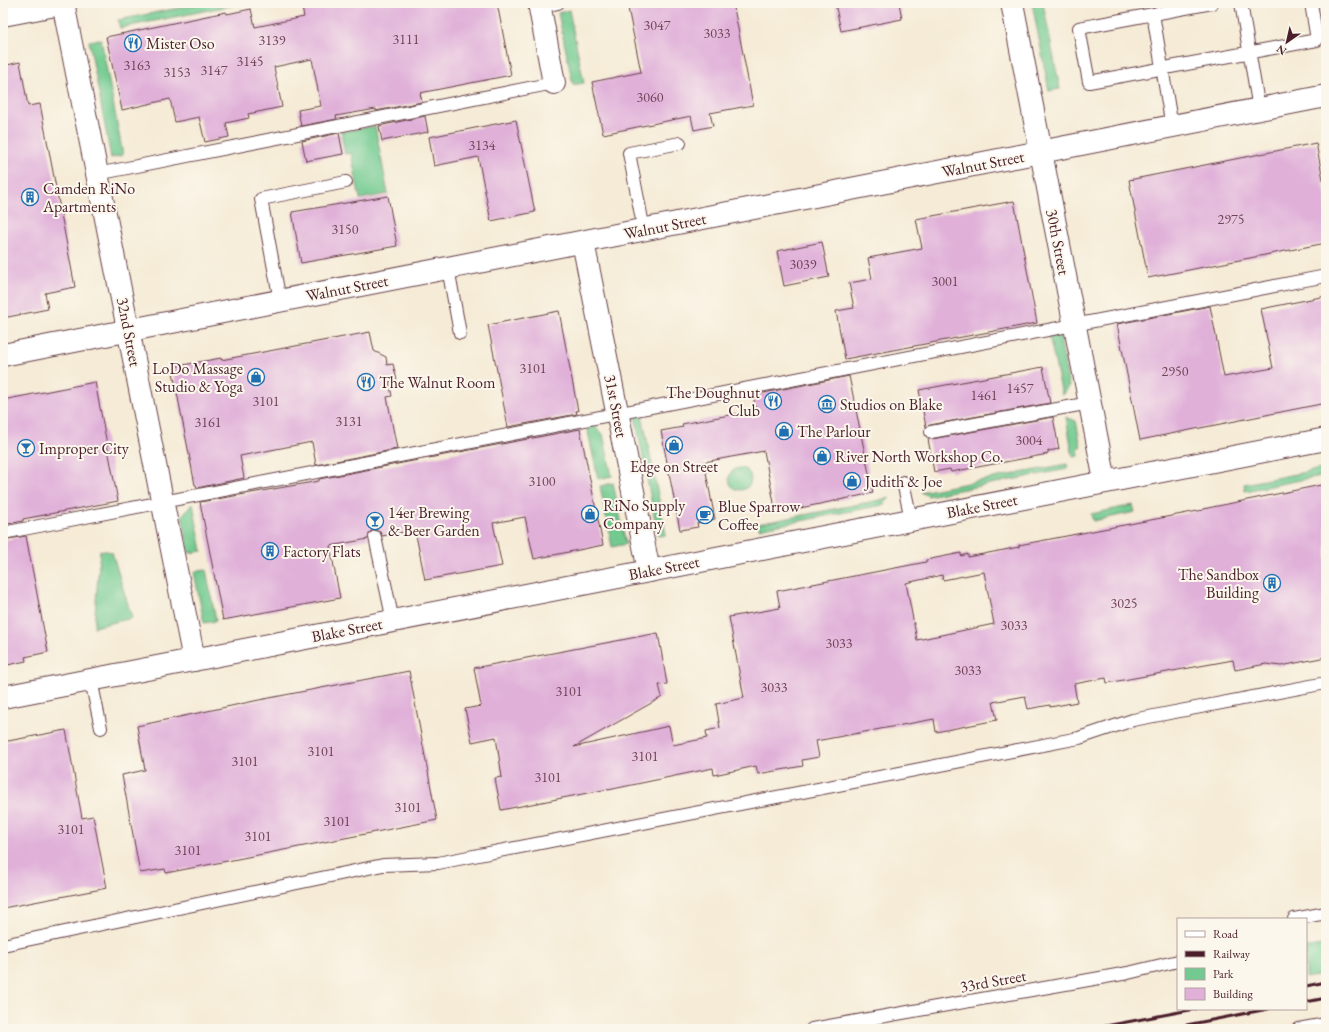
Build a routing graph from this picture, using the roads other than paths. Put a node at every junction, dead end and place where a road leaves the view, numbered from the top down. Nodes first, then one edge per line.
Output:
1 (64, 3) edge
2 (1012, 3) edge
3 (1212, 3) edge
4 (1241, 3) edge
5 (1310, 3) edge
6 (546, 4) edge
7 (1153, 14) junction
8 (3, 16) edge
9 (1249, 52) junction
10 (1162, 68) junction
11 (554, 83) joint
12 (1326, 96) edge
13 (1259, 110) junction
14 (1172, 127) junction
15 (680, 143) dead end
16 (1041, 152) junction
17 (97, 174) junction
18 (346, 182) dead end
19 (644, 230) junction
20 (583, 242) junction
21 (448, 268) junction
22 (1326, 276) edge
23 (280, 301) junction
24 (1075, 325) junction
25 (128, 331) junction
26 (460, 333) dead end
27 (3, 355) edge
28 (1090, 402) junction
29 (618, 414) junction
30 (931, 432) dead end
31 (1326, 439) edge
32 (903, 482) dead end
33 (1105, 482) junction
34 (163, 502) junction
35 (911, 520) junction
36 (3, 533) edge
37 (374, 537) dead end
38 (649, 571) junction
39 (393, 621) junction
40 (194, 660) junction
41 (91, 680) junction
42 (1326, 683) edge
43 (3, 697) edge
44 (101, 728) dead end
45 (1326, 913) edge
46 (1299, 918) edge
47 (3, 945) edge
48 (1177, 961) edge
49 (1326, 1024) edge
50 (812, 1029) edge
51 (1298, 1029) edge

1 - 8 street
1 - 17 street, 32nd Street
2 - 16 street, 30th Street
3 - 7 lane
4 - 9 lane
5 - 9 lane
6 - 11 street
7 - 10 lane
7 - 10 lane
9 - 10 lane
9 - 13 lane
10 - 14 lane
11 - 17 lane
12 - 13 street, Walnut Street
13 - 14 street, Walnut Street
14 - 16 street, Walnut Street
15 - 19 lane
16 - 19 street, Walnut Street
16 - 24 street, 30th Street
17 - 25 street, 32nd Street
18 - 23 lane
19 - 20 street, Walnut Street
20 - 21 street, Walnut Street
20 - 29 street, 31st Street
21 - 23 street, Walnut Street
21 - 26 lane
22 - 24 lane
23 - 25 street, Walnut Street
24 - 28 street, 30th Street
24 - 29 lane
25 - 27 street, Walnut Street
25 - 34 street, 32nd Street
28 - 30 lane
28 - 33 street, 30th Street
29 - 34 lane
29 - 38 street, 31st Street
31 - 33 street, Blake Street
32 - 35 lane
33 - 35 street, Blake Street
34 - 36 lane
34 - 40 street, 32nd Street
35 - 38 street, Blake Street
37 - 39 lane
38 - 39 street, Blake Street
39 - 40 street, Blake Street
40 - 41 street, Blake Street
41 - 43 street, Blake Street
41 - 44 lane
42 - 47 lane
45 - 46 lane
48 - 50 lane, 33rd Street
49 - 51 lane

